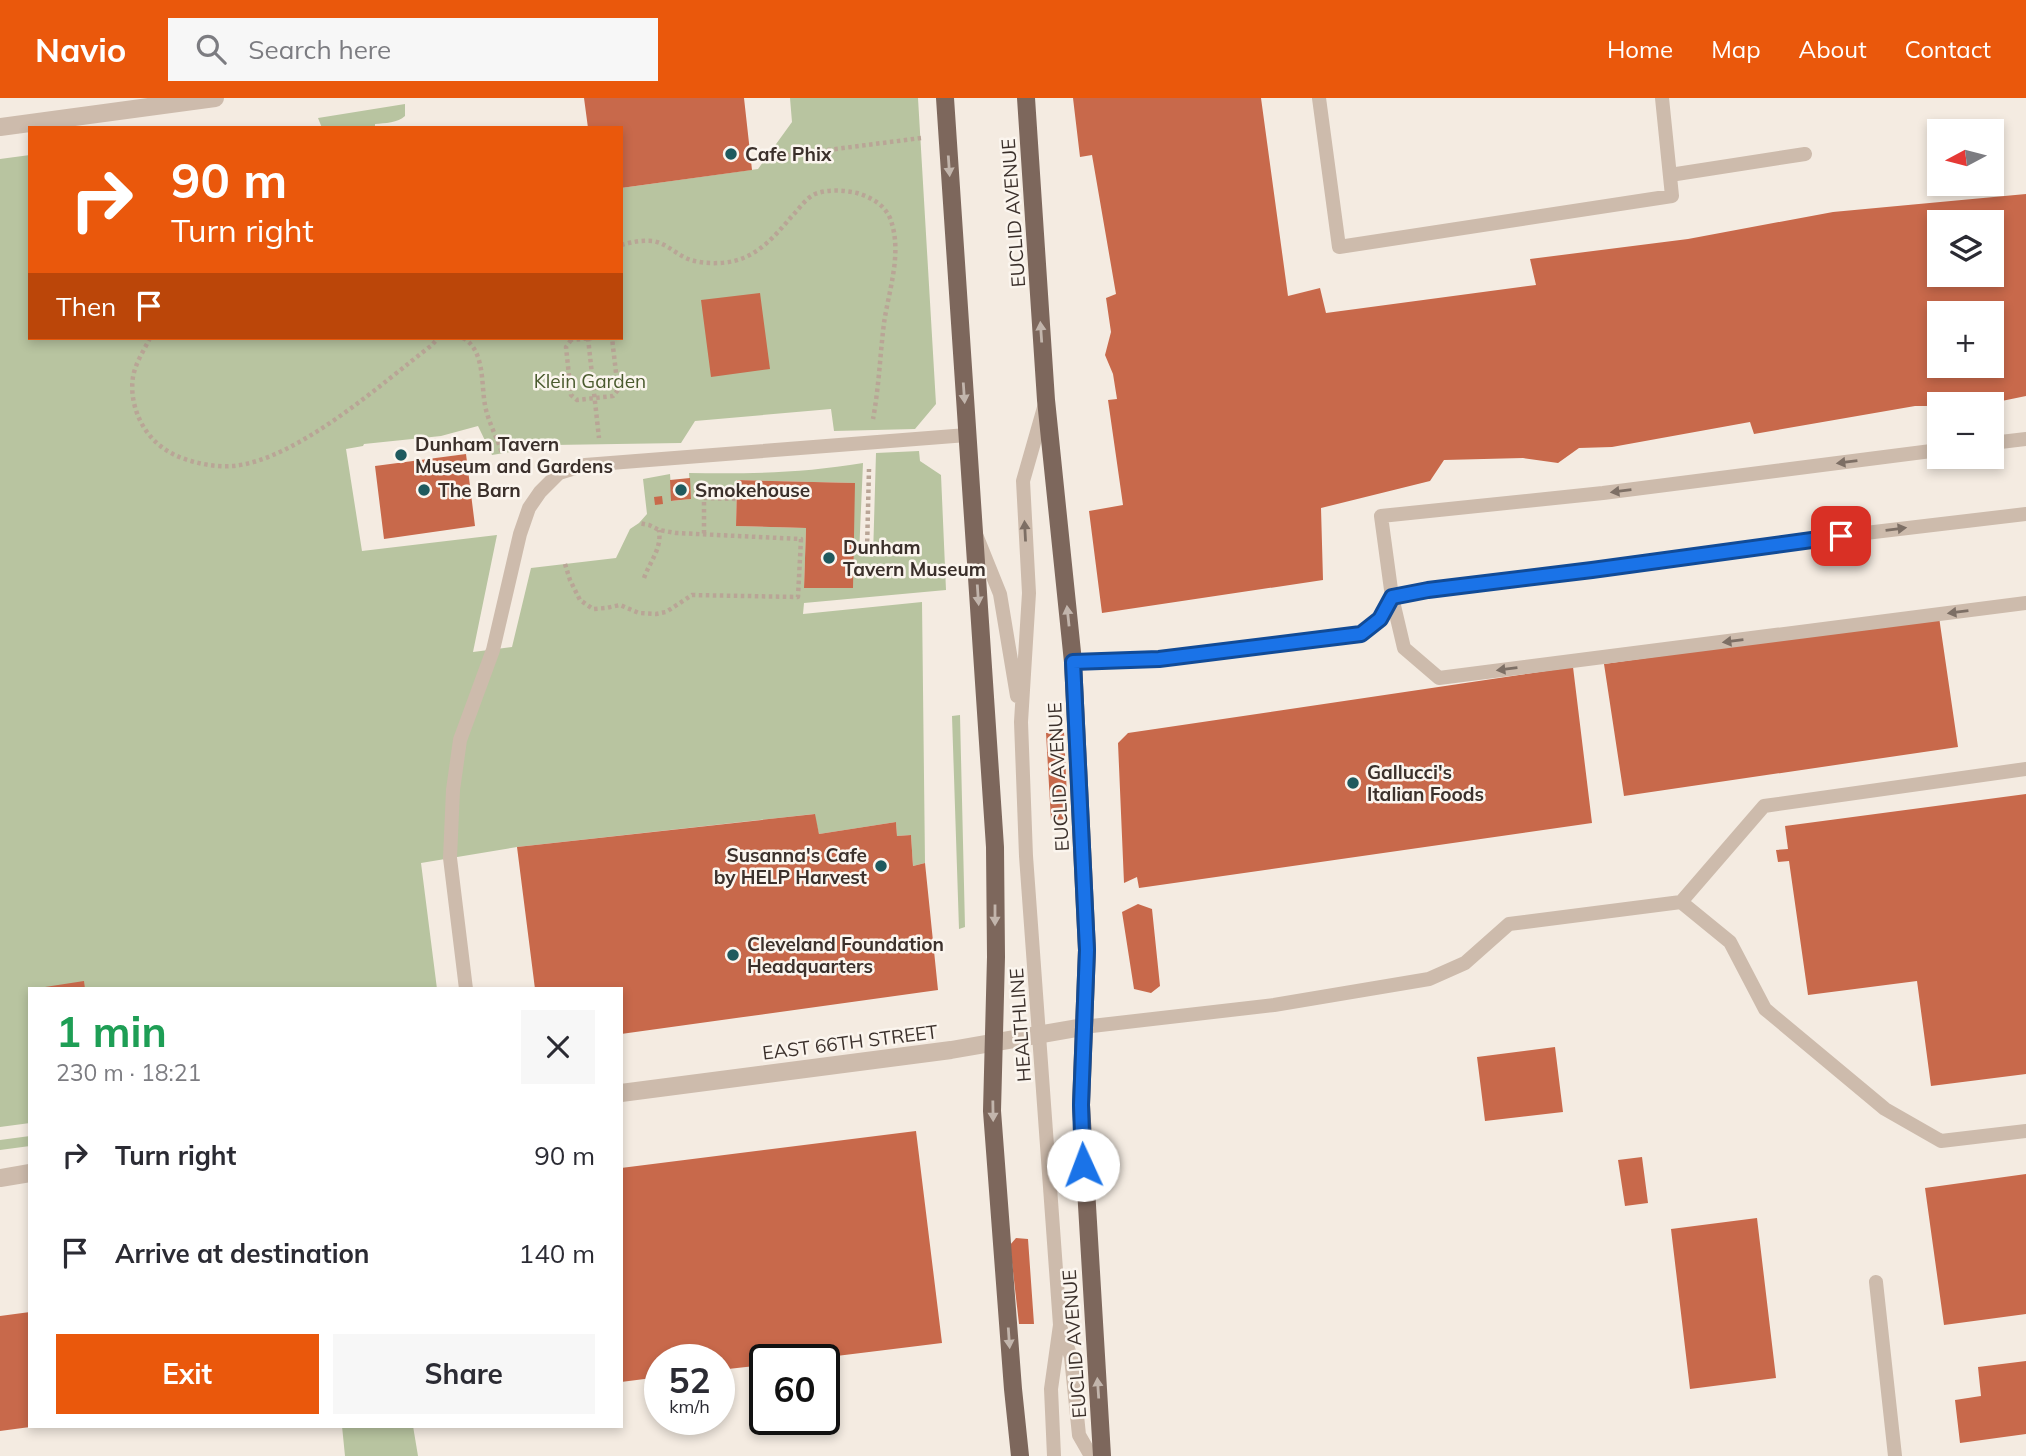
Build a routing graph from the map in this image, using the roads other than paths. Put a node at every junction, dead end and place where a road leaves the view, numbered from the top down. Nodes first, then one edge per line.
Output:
1 (215, 98) edge
2 (945, 98) edge
3 (1026, 98) edge
4 (1320, 98) edge
5 (1662, 98) edge
6 (0, 127) edge
7 (1805, 154) dead end
8 (1670, 175) junction
9 (1046, 400) junction
10 (967, 435) junction
11 (2026, 439) edge
12 (2004, 442) edge
13 (1927, 452) edge
14 (2026, 514) edge
15 (973, 527) junction
16 (1392, 597) junction
17 (2026, 603) edge
18 (1073, 662) junction
19 (1021, 722) junction
20 (2026, 769) edge
21 (1681, 902) junction
22 (466, 987) edge
23 (1083, 1027) junction
24 (1040, 1033) junction
25 (994, 1043) junction
26 (623, 1093) edge
27 (2026, 1131) edge
28 (28, 1173) edge
29 (0, 1178) edge
30 (1876, 1282) dead end
31 (1060, 1325) junction
32 (1020, 1456) edge
33 (1054, 1456) edge
34 (1091, 1456) edge
35 (1102, 1456) edge
36 (1895, 1456) edge

1 - 6 street
2 -> 10 main road
9 -> 3 main road, EUCLID AVENUE
4 - 8 lane
5 - 8 lane
7 - 8 lane
18 -> 9 main road, EUCLID AVENUE
19 -> 9 lane, HEALTHLINE
10 - 15 main road
10 - 22 lane
11 - 12 lane
13 -> 16 lane
16 -> 14 lane
15 - 19 lane, HEALTHLINE
15 -> 25 main road
17 -> 16 lane
16 - 18 lane
18 - 23 main road, EUCLID AVENUE
19 - 24 lane, HEALTHLINE
20 - 21 lane
21 - 23 lane
21 - 27 lane
23 - 24 street, EAST 66TH STREET
35 -> 23 main road, EUCLID AVENUE
24 - 25 street, EAST 66TH STREET
24 - 31 lane, HEALTHLINE
25 - 26 street, EAST 66TH STREET
25 -> 32 main road
28 - 29 street
30 - 36 lane
31 - 33 lane, HEALTHLINE
31 - 34 lane, HEALTHLINE

